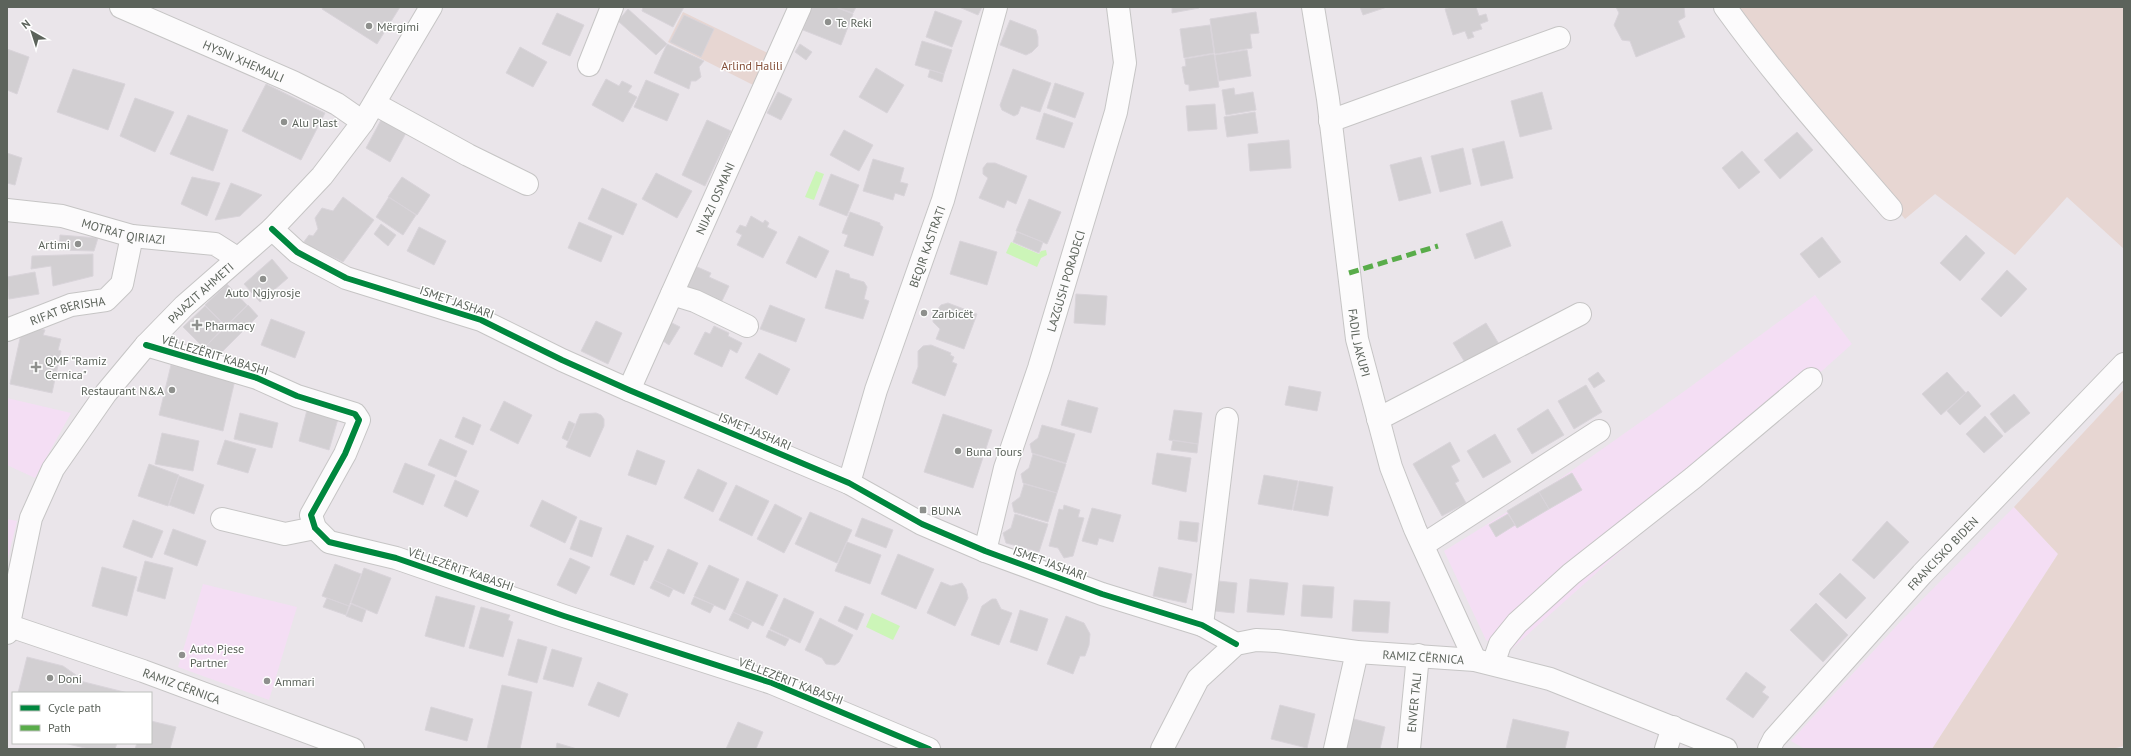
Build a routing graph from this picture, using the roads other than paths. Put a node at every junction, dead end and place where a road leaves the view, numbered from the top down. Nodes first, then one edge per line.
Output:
1 (121, 7) edge
2 (431, 7) edge
3 (612, 7) edge
4 (800, 7) edge
5 (996, 7) edge
6 (1118, 7) edge
7 (1313, 7) edge
8 (1725, 7) edge
9 (1559, 38) dead end
10 (589, 65) dead end
11 (375, 104) junction
12 (1330, 120) junction
13 (363, 122) junction
14 (527, 184) dead end
15 (1891, 209) dead end
16 (7, 210) edge
17 (272, 229) junction
18 (132, 236) junction
19 (238, 258) junction
20 (672, 294) junction
21 (1580, 314) dead end
22 (747, 326) dead end
23 (7, 330) edge
24 (146, 345) junction
25 (2124, 364) edge
26 (1811, 379) dead end
27 (629, 390) junction
28 (1227, 419) dead end
29 (1378, 419) junction
30 (1599, 430) dead end
31 (849, 483) junction
32 (222, 519) dead end
33 (315, 528) junction
34 (1423, 545) junction
35 (985, 551) junction
36 (1202, 625) junction
37 (8, 628) edge
38 (1236, 644) junction
39 (1357, 652) junction
40 (1418, 655) junction
41 (1484, 662) junction
42 (1673, 727) junction
43 (353, 749) edge
44 (929, 749) edge
45 (1162, 749) edge
46 (1335, 749) edge
47 (1409, 749) edge
48 (1666, 749) edge
49 (1726, 749) edge
50 (1769, 749) edge

1 - 13 street, HYSNI XHEMAJLI
2 - 11 street, PAJAZIT AHMETI
3 - 10 street
4 - 20 street, NIJAZI OSMANI
5 - 31 street, BEQIR KASTRATI
6 - 35 street, LAZGUSH PORADECI
7 - 12 street, FADIL JAKUPI
8 - 15 street
9 - 12 street
11 - 13 street, PAJAZIT AHMETI
11 - 14 street
12 - 29 street, FADIL JAKUPI
13 - 17 street, PAJAZIT AHMETI
16 - 18 street, MOTRAT QIRIAZI
17 - 19 street, PAJAZIT AHMETI
17 - 27 street, ISMET JASHARI
18 - 19 street, MOTRAT QIRIAZI
18 - 23 street, RIFAT BERISHA
19 - 24 street, PAJAZIT AHMETI
20 - 22 street
20 - 27 street, NIJAZI OSMANI
21 - 29 street
24 - 33 street, VËLLEZËRIT KABASHI
24 - 37 street, PAJAZIT AHMETI
25 - 50 street, FRANCISKO BIDEN
26 - 41 street
27 - 31 street, ISMET JASHARI
28 - 36 street
29 - 34 street, FADIL JAKUPI
30 - 34 street
31 - 35 street, ISMET JASHARI
32 - 33 street
33 - 44 street, VËLLEZËRIT KABASHI
34 - 41 street, FADIL JAKUPI
35 - 36 street, ISMET JASHARI
36 - 38 street, ISMET JASHARI
37 - 43 street, RAMIZ CËRNICA
38 - 39 street, RAMIZ CËRNICA
38 - 45 street
39 - 40 street, RAMIZ CËRNICA
39 - 46 street
40 - 41 street, RAMIZ CËRNICA
40 - 47 street, ENVER TALI
41 - 42 street, RAMIZ CËRNICA
42 - 48 street
42 - 49 street, RAMIZ CËRNICA

